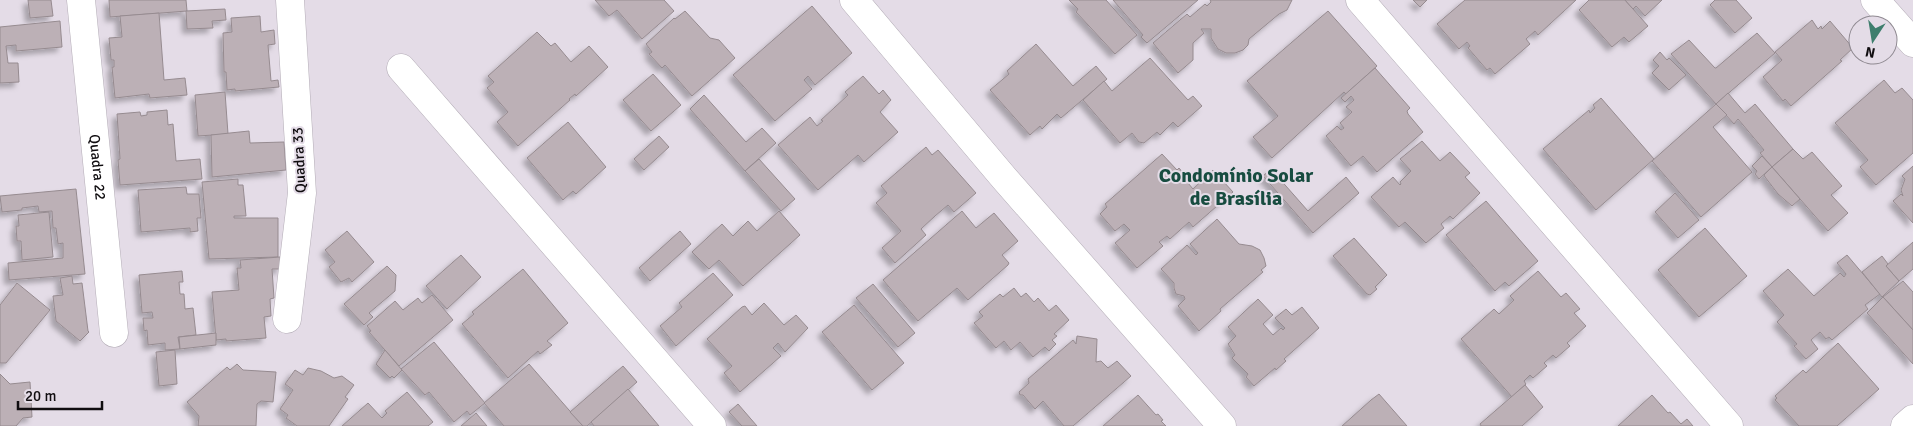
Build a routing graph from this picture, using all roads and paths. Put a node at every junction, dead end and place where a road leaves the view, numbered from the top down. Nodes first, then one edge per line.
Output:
1 (81, 0) edge
2 (290, 0) edge
3 (854, 0) edge
4 (1360, 0) edge
5 (1875, 0) edge
6 (1913, 43) edge
7 (401, 68) dead end
8 (287, 319) dead end
9 (114, 333) dead end
10 (1913, 419) edge
11 (712, 426) edge
12 (1222, 426) edge
13 (1728, 426) edge
14 (1905, 426) edge

1 - 9 street, Quadra 22
2 - 8 street, Quadra 33
3 - 12 street
4 - 13 street
5 - 6 street
7 - 11 street
10 - 14 street

